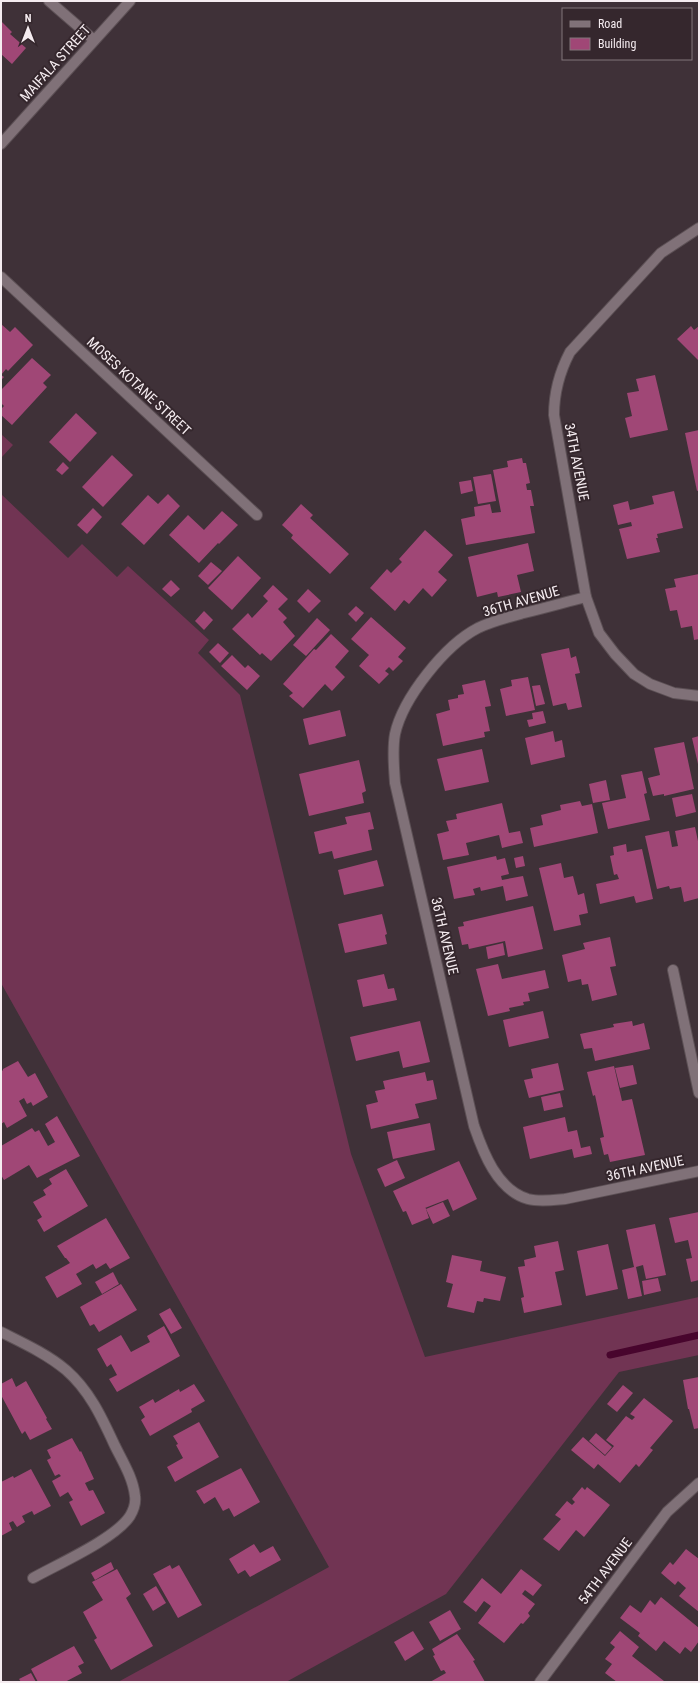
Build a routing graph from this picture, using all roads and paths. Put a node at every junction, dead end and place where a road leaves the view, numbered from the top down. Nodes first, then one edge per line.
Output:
1 (49, 1) edge
2 (130, 1) edge
3 (94, 40) junction
4 (1, 144) edge
5 (699, 228) edge
6 (1, 277) edge
7 (257, 515) dead end
8 (586, 597) junction
9 (699, 696) edge
10 (673, 970) dead end
11 (699, 1093) edge
12 (699, 1171) edge
13 (1, 1332) edge
14 (699, 1483) edge
15 (33, 1578) dead end
16 (540, 1682) edge

1 - 3 street
2 - 3 street, MAIFALA STREET
3 - 4 street, MAIFALA STREET
5 - 8 street, 34TH AVENUE
6 - 7 street, MOSES KOTANE STREET
8 - 9 street, 34TH AVENUE
8 - 12 street, 36TH AVENUE
10 - 11 street
13 - 15 street
14 - 16 street, 54TH AVENUE

